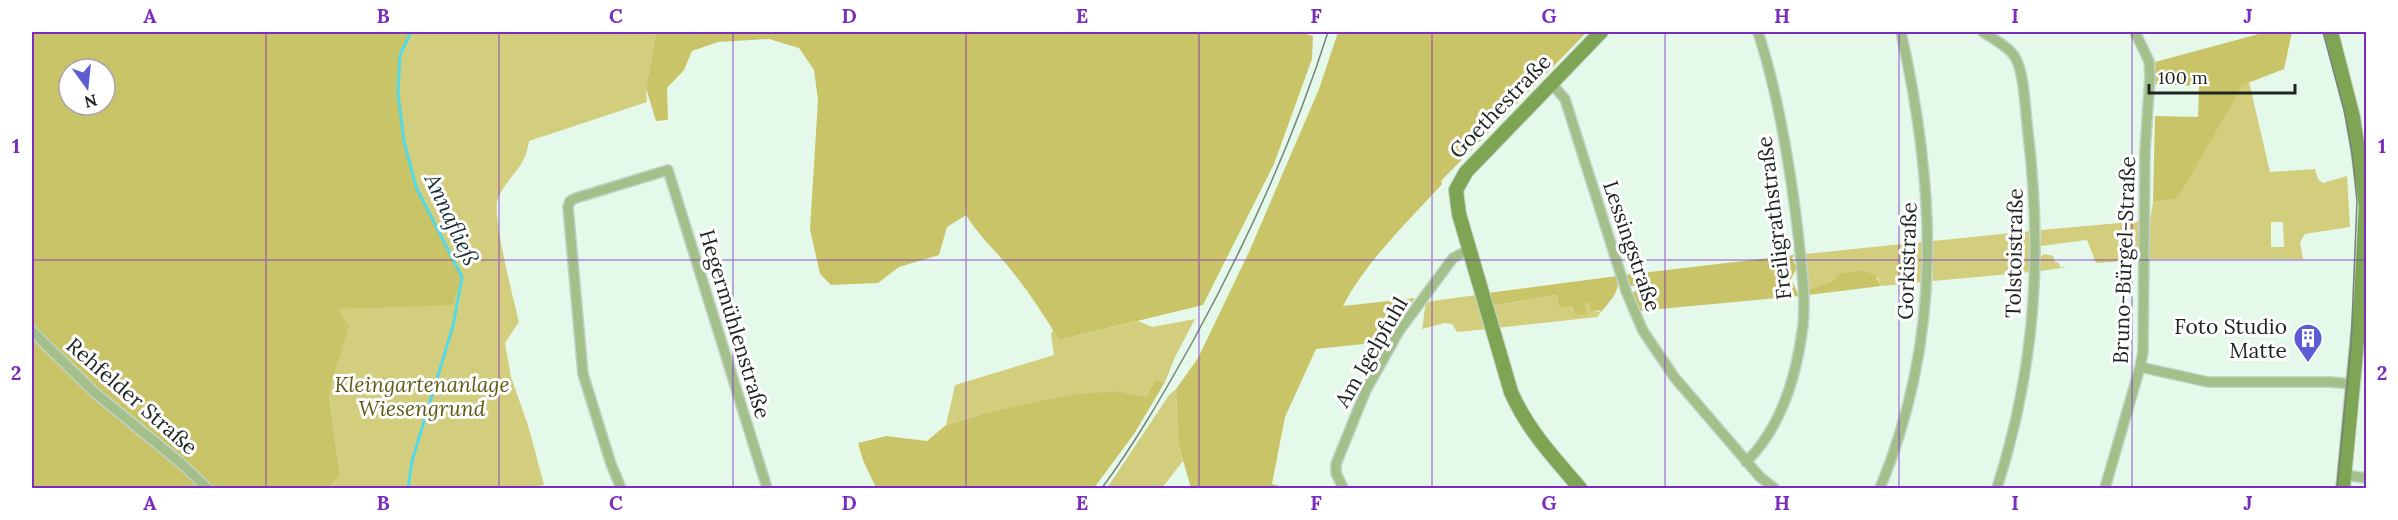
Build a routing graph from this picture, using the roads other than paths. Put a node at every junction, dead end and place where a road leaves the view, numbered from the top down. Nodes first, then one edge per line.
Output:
1 (1601, 32) edge
2 (1758, 32) edge
3 (1901, 32) edge
4 (1983, 32) edge
5 (2134, 32) edge
6 (2331, 32) edge
7 (1551, 83) junction
8 (1469, 250) junction
9 (32, 331) edge
10 (2140, 367) junction
11 (2353, 384) junction
12 (1746, 462) junction
13 (2367, 478) edge
14 (2344, 482) edge
15 (207, 489) edge
16 (621, 489) edge
17 (767, 489) edge
18 (1343, 489) edge
19 (1580, 489) edge
20 (1774, 489) edge
21 (1880, 489) edge
22 (1997, 489) edge
23 (2105, 489) edge

1 - 7 street, Goethestraße
2 - 12 street, Freiligrathstraße
3 - 21 street, Gorkistraße
4 - 22 street, Tolstoistraße
5 - 10 street, Bruno-Bürgel-Straße
6 - 11 street
7 - 8 street, Goethestraße
7 - 12 street, Lessingstraße
8 - 18 street, Am Igelpfuhl
8 - 19 street
9 - 15 street, Rehfelder Straße
10 - 11 street
10 - 23 street, Bruno-Bürgel-Straße
11 - 14 street
12 - 20 street, Lessingstraße
13 - 14 street
16 - 17 street, Hegermühlenstraße

